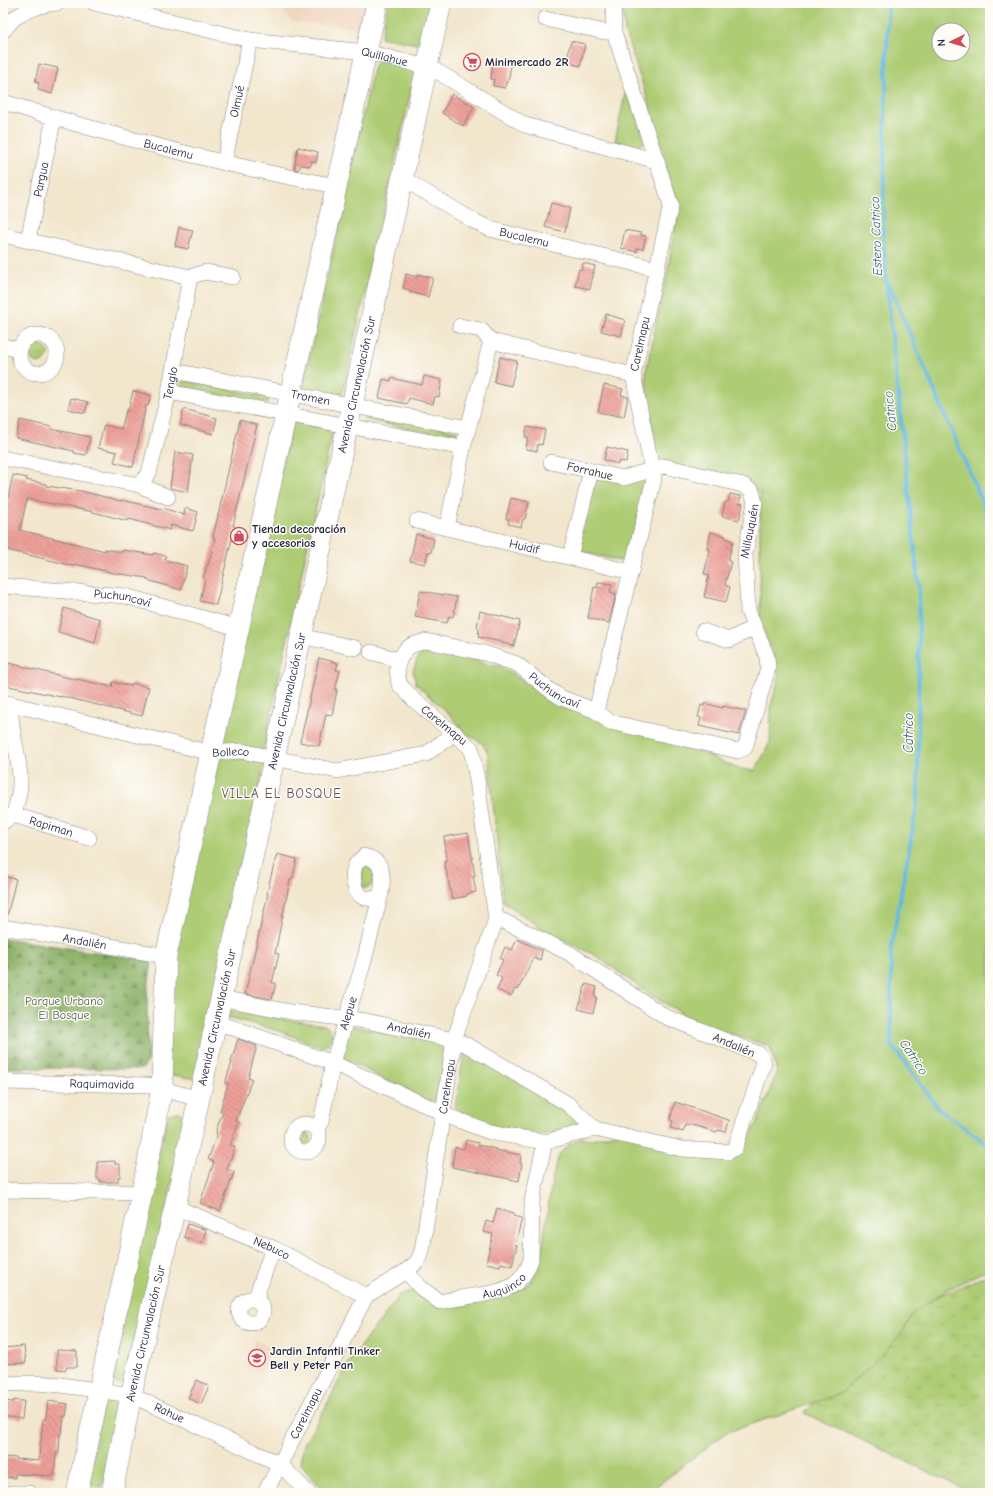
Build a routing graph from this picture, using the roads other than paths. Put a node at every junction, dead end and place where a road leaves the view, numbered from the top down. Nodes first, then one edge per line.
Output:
1 (58, 3) edge
2 (94, 3) edge
3 (377, 3) edge
4 (441, 3) edge
5 (613, 3) edge
6 (545, 19) dead end
7 (3, 31) edge
8 (614, 32) junction
9 (250, 40) junction
10 (366, 52) junction
11 (427, 67) junction
12 (3, 102) edge
13 (54, 118) junction
14 (657, 162) junction
15 (224, 163) junction
16 (402, 178) junction
17 (337, 186) junction
18 (3, 235) edge
19 (28, 240) junction
20 (657, 269) junction
21 (190, 277) junction
22 (233, 277) dead end
23 (460, 326) dead end
24 (491, 341) junction
25 (3, 346) edge
26 (20, 350) dead end
27 (174, 370) junction
28 (633, 375) junction
29 (223, 380) junction
30 (169, 392) junction
31 (290, 393) junction
32 (218, 402) junction
33 (352, 405) junction
34 (286, 414) junction
35 (347, 426) junction
36 (468, 428) junction
37 (464, 448) junction
38 (3, 458) edge
39 (550, 462) dead end
40 (652, 469) junction
41 (591, 471) junction
42 (139, 485) junction
43 (168, 497) dead end
44 (417, 521) dead end
45 (447, 528) junction
46 (570, 557) junction
47 (631, 572) junction
48 (3, 586) edge
49 (755, 627) junction
50 (238, 628) junction
51 (703, 631) dead end
52 (301, 636) junction
53 (355, 648) dead end
54 (371, 652) dead end
55 (399, 660) junction
56 (7, 703) edge
57 (596, 711) junction
58 (455, 733) junction
59 (746, 748) joint
60 (211, 753) junction
61 (274, 758) junction
62 (9, 818) edge
63 (89, 838) dead end
64 (380, 898) dead end
65 (496, 920) junction
66 (3, 927) edge
67 (166, 956) junction
68 (221, 998) junction
69 (346, 1019) junction
70 (216, 1022) junction
71 (454, 1040) junction
72 (333, 1063) junction
73 (3, 1082) edge
74 (162, 1088) junction
75 (199, 1099) junction
76 (442, 1114) junction
77 (316, 1128) dead end
78 (595, 1129) junction
79 (545, 1142) junction
80 (3, 1190) edge
81 (142, 1193) junction
82 (175, 1207) junction
83 (273, 1248) junction
84 (406, 1271) junction
85 (366, 1296) junction
86 (255, 1300) dead end
87 (3, 1384) edge
88 (99, 1390) junction
89 (131, 1395) junction
90 (280, 1464) junction
91 (11, 1493) edge
92 (29, 1493) edge
93 (77, 1493) edge
94 (112, 1493) edge
95 (265, 1493) edge
96 (308, 1493) edge

1 - 7 street
2 - 9 street, Quillahue
3 - 10 main road
4 - 11 main road, Avenida Circunvalación Sur
5 - 8 street, Carelmapu
6 - 8 street
8 - 14 street, Carelmapu
9 - 10 street, Quillahue
9 - 15 street, Olmué
10 - 11 street, Quillahue
10 - 17 main road
11 - 14 street, Quillahue
11 - 16 main road, Avenida Circunvalación Sur
12 - 13 street, Bucalemu
13 - 15 street, Bucalemu
13 - 19 street, Pargua
14 - 20 street, Carelmapu
15 - 17 street, Bucalemu
16 - 20 street, Bucalemu
16 - 33 main road, Avenida Circunvalación Sur
17 - 31 main road
18 - 19 street
19 - 21 street
20 - 28 street, Carelmapu
21 - 22 street
21 - 27 street, Tenglo
23 - 24 street
24 - 28 street
24 - 36 street
25 - 26 street
27 - 29 street, Tromen
27 - 30 street, Tenglo
28 - 40 street, Carelmapu
29 - 31 street, Tromen
29 - 32 street
30 - 32 street, Tromen
30 - 42 street, Tenglo
31 - 33 street, Tromen
31 - 34 main road
32 - 34 street, Tromen
33 - 35 main road, Avenida Circunvalación Sur
33 - 36 street, Tromen
34 - 35 street, Tromen
34 - 50 main road
35 - 37 street, Tromen
35 - 52 main road, Avenida Circunvalación Sur
36 - 37 street
37 - 45 street
38 - 42 street
39 - 41 street, Forrahue
40 - 41 street, Forrahue
40 - 47 street, Carelmapu
40 - 49 street, Millauquén
41 - 46 street
42 - 43 street
44 - 45 street, Huidif
45 - 46 street, Huidif
46 - 47 street, Huidif
47 - 57 street, Carelmapu
48 - 50 street, Puchuncaví
49 - 51 street
49 - 59 street, Millauquén
50 - 60 main road
52 - 53 street
52 - 61 main road, Avenida Circunvalación Sur
54 - 55 street
55 - 57 street, Puchuncaví
55 - 58 street, Carelmapu
56 - 60 street, Bolleco
56 - 62 street
57 - 59 street, Puchuncaví
58 - 61 street, Bolleco
58 - 65 street, Carelmapu
60 - 61 street, Bolleco
60 - 67 main road
61 - 68 main road, Avenida Circunvalación Sur
62 - 63 street, Rapiman
64 - 69 street, Alepue
65 - 71 street, Carelmapu
65 - 78 street, Andalién
66 - 67 street, Andalién
67 - 74 main road
68 - 69 street, Andalién
68 - 70 main road, Avenida Circunvalación Sur
69 - 71 street, Andalién
69 - 72 street, Alepue
70 - 72 street, Andalién
70 - 75 main road, Avenida Circunvalación Sur
71 - 76 street, Carelmapu
71 - 78 street, Andalién
72 - 76 street, Andalién
72 - 77 street, Alepue
73 - 74 street, Raquimavida
74 - 75 street, Raquimavida
74 - 81 main road
75 - 82 main road, Avenida Circunvalación Sur
76 - 79 street, Andalién
76 - 84 street, Carelmapu
78 - 79 street, Andalién
79 - 84 street, Auquinco
80 - 81 street
81 - 88 main road
82 - 83 street, Nebuco
82 - 89 main road, Avenida Circunvalación Sur
83 - 85 street, Nebuco
83 - 86 street
84 - 85 street, Carelmapu
85 - 90 street, Carelmapu
87 - 88 street, Rahue
88 - 89 street, Rahue
88 - 93 main road
89 - 90 street, Rahue
89 - 94 main road, Avenida Circunvalación Sur
90 - 95 street, Carelmapu
90 - 96 street
91 - 92 street

